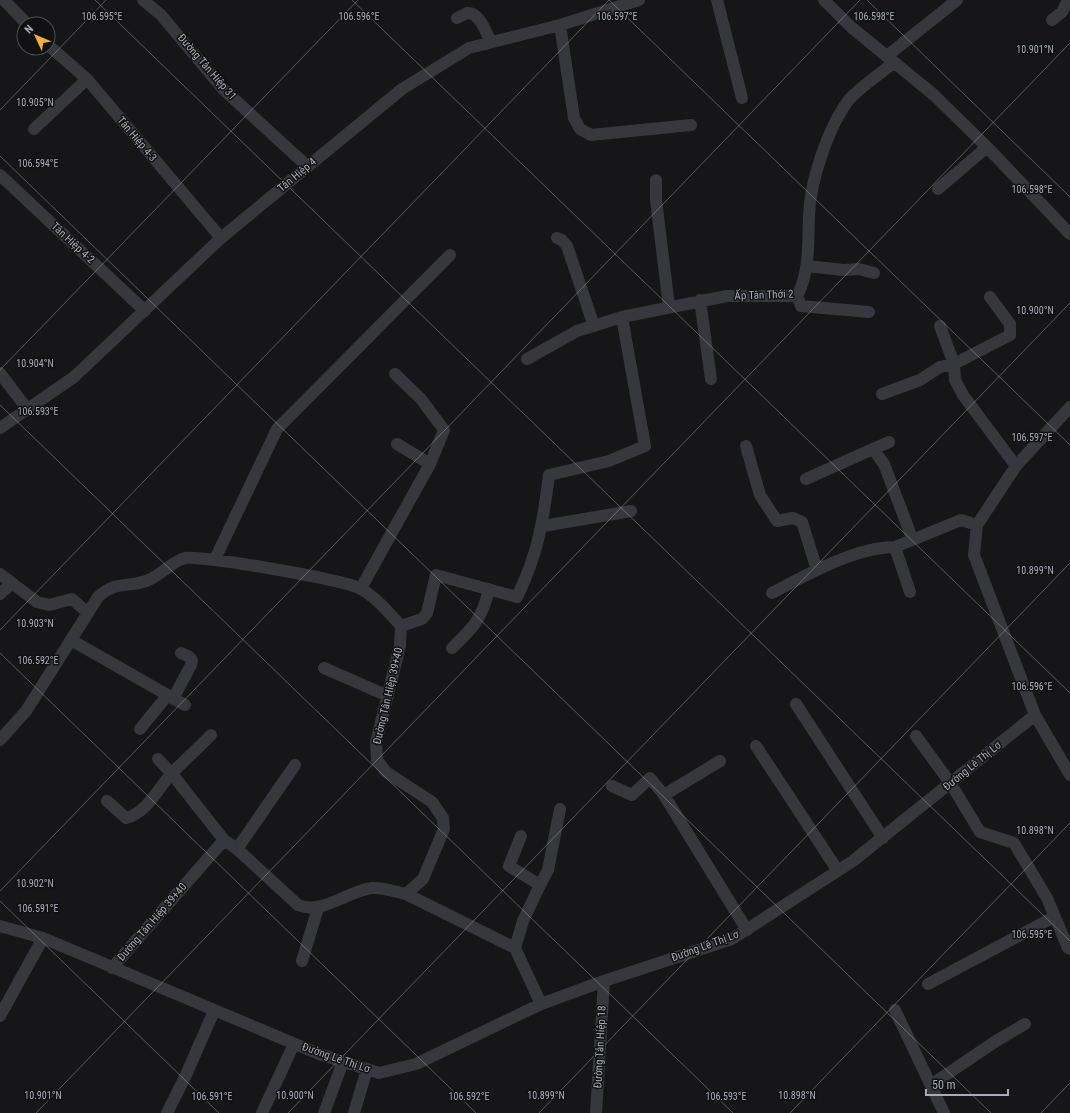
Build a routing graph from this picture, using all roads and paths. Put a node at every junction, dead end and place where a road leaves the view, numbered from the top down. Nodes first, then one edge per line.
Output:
1 (4, 0) edge
2 (143, 0) edge
3 (639, 0) edge
4 (717, 0) edge
5 (824, 0) edge
6 (957, 0) edge
7 (1068, 0) edge
8 (19, 16) edge
9 (457, 18) dead end
10 (1052, 20) dead end
11 (560, 25) junction
12 (491, 42) junction
13 (56, 52) edge
14 (890, 59) junction
15 (87, 79) junction
16 (742, 98) dead end
17 (691, 125) dead end
18 (34, 129) dead end
19 (987, 147) junction
20 (307, 166) junction
21 (0, 174) edge
22 (656, 180) dead end
23 (938, 189) dead end
24 (1070, 234) edge
25 (221, 238) junction
26 (557, 238) dead end
27 (450, 255) dead end
28 (807, 266) junction
29 (874, 273) dead end
30 (797, 296) junction
31 (990, 297) dead end
32 (700, 300) junction
33 (669, 307) junction
34 (145, 311) junction
35 (869, 312) dead end
36 (622, 317) junction
37 (594, 326) junction
38 (940, 326) dead end
39 (527, 359) dead end
40 (954, 364) junction
41 (0, 373) edge
42 (395, 374) dead end
43 (711, 379) dead end
44 (882, 394) dead end
45 (1070, 407) edge
46 (28, 410) junction
47 (0, 428) edge
48 (889, 442) dead end
49 (397, 444) dead end
50 (746, 446) dead end
51 (874, 449) junction
52 (430, 464) junction
53 (1016, 466) junction
54 (806, 479) dead end
55 (631, 512) dead end
56 (976, 525) junction
57 (543, 526) junction
58 (912, 538) junction
59 (895, 547) junction
60 (215, 559) junction
61 (817, 570) junction
62 (0, 574) edge
63 (12, 583) junction
64 (361, 588) junction
65 (489, 590) junction
66 (910, 592) dead end
67 (772, 593) dead end
68 (0, 594) edge
69 (88, 612) junction
70 (401, 626) junction
71 (71, 640) junction
72 (452, 648) dead end
73 (181, 653) dead end
74 (324, 668) dead end
75 (388, 696) junction
76 (170, 697) junction
77 (796, 704) dead end
78 (185, 705) dead end
79 (1035, 715) junction
80 (140, 729) dead end
81 (211, 735) dead end
82 (916, 736) dead end
83 (0, 740) edge
84 (756, 746) dead end
85 (158, 759) dead end
86 (720, 761) dead end
87 (295, 764) dead end
88 (172, 774) junction
89 (1070, 775) edge
90 (951, 784) junction
91 (612, 786) dead end
92 (664, 795) junction
93 (107, 801) dead end
94 (560, 810) dead end
95 (521, 836) dead end
96 (883, 838) junction
97 (224, 840) junction
98 (237, 849) junction
99 (838, 871) junction
100 (540, 885) junction
101 (406, 894) junction
102 (318, 908) junction
103 (1054, 917) junction
104 (1, 927) edge
105 (747, 930) junction
106 (43, 938) junction
107 (515, 948) junction
108 (1070, 949) edge
109 (302, 961) dead end
110 (112, 968) junction
111 (604, 981) junction
112 (928, 984) dead end
113 (541, 1004) junction
114 (214, 1010) junction
115 (895, 1010) dead end
116 (0, 1016) edge
117 (1025, 1024) dead end
118 (294, 1044) junction
119 (343, 1062) junction
120 (366, 1069) junction
121 (931, 1084) junction
122 (167, 1113) edge
123 (262, 1113) edge
124 (324, 1113) edge
125 (354, 1113) edge
126 (596, 1113) edge
127 (944, 1113) edge

1 - 8 street
2 - 20 street, Đường Tân Hiệp 31
3 - 11 street, Tân Hiệp 4
4 - 16 street
5 - 14 street
6 - 14 street, Ấp Tân Thới 2
7 - 10 street
9 - 12 street
11 - 12 street, Tân Hiệp 4
11 - 17 street
12 - 20 street, Tân Hiệp 4
13 - 15 street, Tân Hiệp 4-3
14 - 19 street
14 - 28 street, Ấp Tân Thới 2
15 - 18 street
15 - 25 street, Tân Hiệp 4-3
19 - 23 street
19 - 24 street
20 - 25 street, Tân Hiệp 4
21 - 34 street, Tân Hiệp 4-2
22 - 33 street
25 - 34 street, Tân Hiệp 4
26 - 37 street
27 - 60 street
28 - 29 street
28 - 30 street, Ấp Tân Thới 2
30 - 32 street, Ấp Tân Thới 2
30 - 35 street
31 - 40 street
32 - 33 street, Ấp Tân Thới 2
32 - 43 street
33 - 36 street, Ấp Tân Thới 2
34 - 46 street, Tân Hiệp 4
36 - 37 street, Ấp Tân Thới 2
36 - 57 street
37 - 39 street, Ấp Tân Thới 2
38 - 40 street
40 - 44 street
40 - 53 street
41 - 46 street
42 - 52 street
45 - 53 street
46 - 47 street, Tân Hiệp 4
48 - 51 street
49 - 52 street
50 - 61 street
51 - 54 street
51 - 58 street
52 - 64 street
53 - 56 street
55 - 57 street
56 - 58 street
56 - 79 street
57 - 65 street
58 - 59 street
59 - 61 street
59 - 66 street
60 - 64 street
60 - 69 street
61 - 67 street
62 - 63 street
63 - 68 street
63 - 69 street
64 - 70 street
65 - 70 street
65 - 72 street
69 - 71 street
70 - 75 street, Đường Tân Hiệp 39+40
71 - 76 street
71 - 83 street
73 - 76 street
74 - 75 street
75 - 101 street, Đường Tân Hiệp 39+40
76 - 78 street
76 - 80 street
77 - 96 street
79 - 89 street
79 - 90 street, Đường Lê Thị Lơ
81 - 88 street
82 - 90 street
84 - 99 street
85 - 88 street
86 - 92 street
87 - 98 street
88 - 93 street
88 - 97 street
90 - 96 street, Đường Lê Thị Lơ
90 - 103 street
91 - 92 street
92 - 105 street
94 - 100 street
95 - 100 street
96 - 99 street, Đường Lê Thị Lơ
97 - 98 street
97 - 110 street, Đường Tân Hiệp 39+40
98 - 102 street
99 - 105 street, Đường Lê Thị Lơ
100 - 107 street
101 - 102 street
101 - 107 street
102 - 109 street
103 - 108 street
103 - 112 street
104 - 106 street, Đường Lê Thị Lơ
105 - 111 street, Đường Lê Thị Lơ
106 - 110 street, Đường Lê Thị Lơ
106 - 116 street
107 - 113 street
110 - 114 street, Đường Lê Thị Lơ
111 - 113 street, Đường Lê Thị Lơ
111 - 126 street, Đường Tân Hiệp 18
113 - 120 street, Đường Lê Thị Lơ
114 - 118 street, Đường Lê Thị Lơ
114 - 122 street
115 - 121 street
117 - 121 street
118 - 119 street, Đường Lê Thị Lơ
118 - 123 street
119 - 120 street, Đường Lê Thị Lơ
119 - 124 street
120 - 125 street
121 - 127 street

